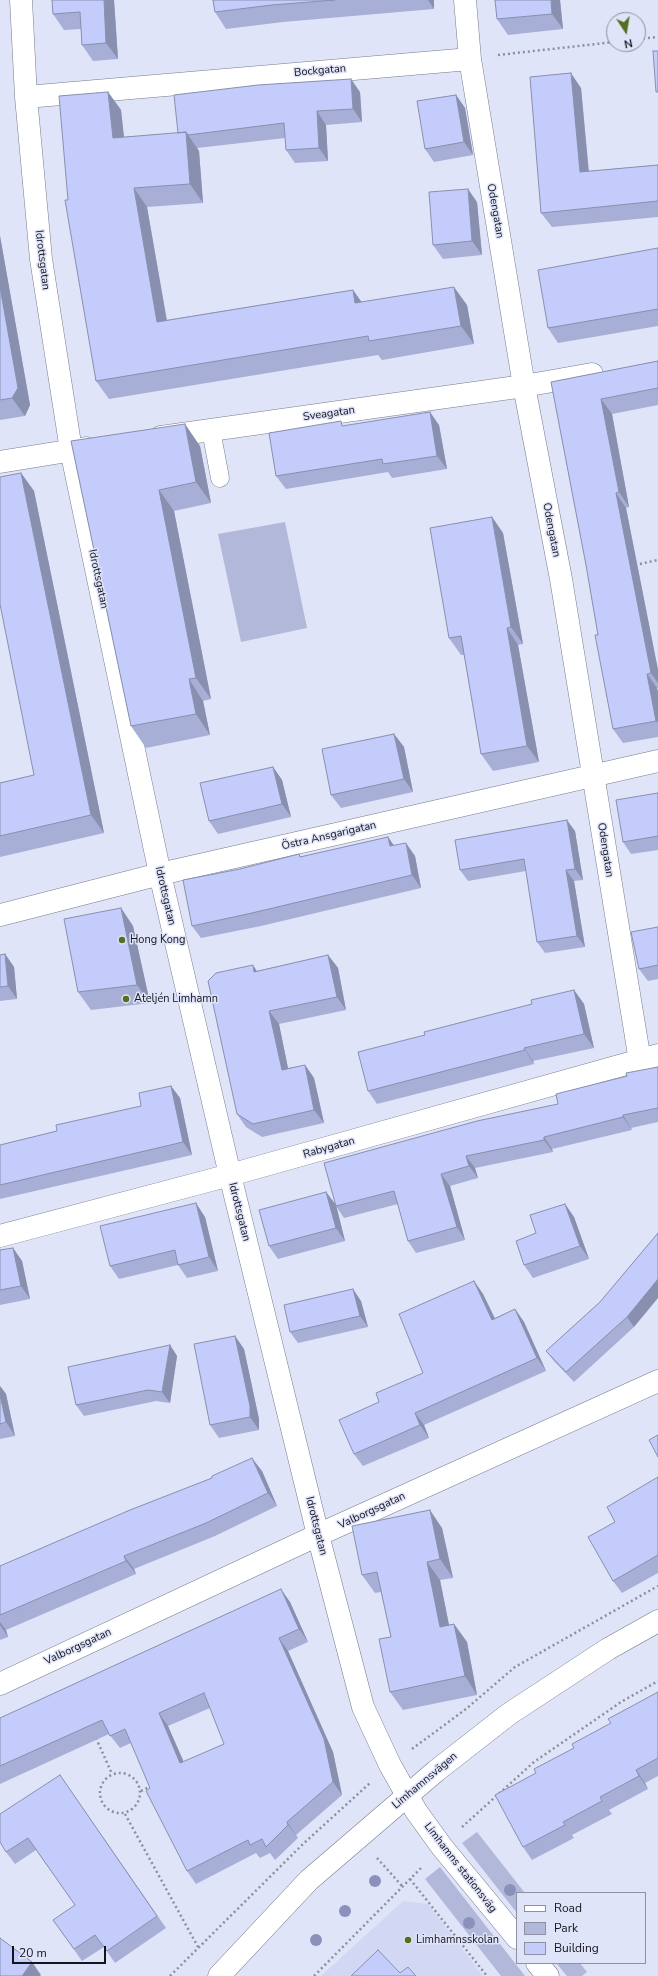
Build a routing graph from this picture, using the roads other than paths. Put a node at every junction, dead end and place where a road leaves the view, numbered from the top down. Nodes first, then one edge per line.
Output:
1 (21, 0) edge
2 (465, 0) edge
3 (470, 59) junction
4 (26, 97) junction
5 (611, 371) edge
6 (524, 386) junction
7 (211, 430) junction
8 (141, 440) edge
9 (102, 446) edge
10 (71, 450) junction
11 (0, 462) edge
12 (220, 478) dead end
13 (658, 761) edge
14 (593, 776) junction
15 (160, 874) junction
16 (0, 914) edge
17 (649, 1058) edge
18 (230, 1175) junction
19 (0, 1236) edge
20 (658, 1381) edge
21 (318, 1535) junction
22 (658, 1621) edge
23 (0, 1684) edge
24 (407, 1796) junction
25 (516, 1937) edge
26 (538, 1964) edge
27 (219, 1976) edge
28 (548, 1976) edge

1 - 4 street, Idrottsgatan
2 - 3 street, Odengatan
3 - 4 street, Bockgatan
3 - 6 street, Odengatan
4 - 10 street, Idrottsgatan
5 - 6 street, Sveagatan
6 - 7 street, Sveagatan
6 - 14 street, Odengatan
7 - 8 street, Sveagatan
7 - 12 lane
9 - 10 street
10 - 11 street
10 - 15 street, Idrottsgatan
13 - 14 street, Östra Ansgarigatan
14 - 15 street, Östra Ansgarigatan
14 - 17 street, Odengatan
15 - 16 street, Östra Ansgarigatan
15 - 18 street, Idrottsgatan
17 - 18 street, Rabygatan
18 - 19 street, Rabygatan
18 - 21 street, Idrottsgatan
20 - 21 street, Valborgsgatan
21 - 23 street, Valborgsgatan
21 - 24 street, Idrottsgatan
22 - 24 street, Limhamnsvägen
24 - 25 street, Limhamns stationsväg
24 - 27 street, Limhamnsvägen
26 - 28 street

